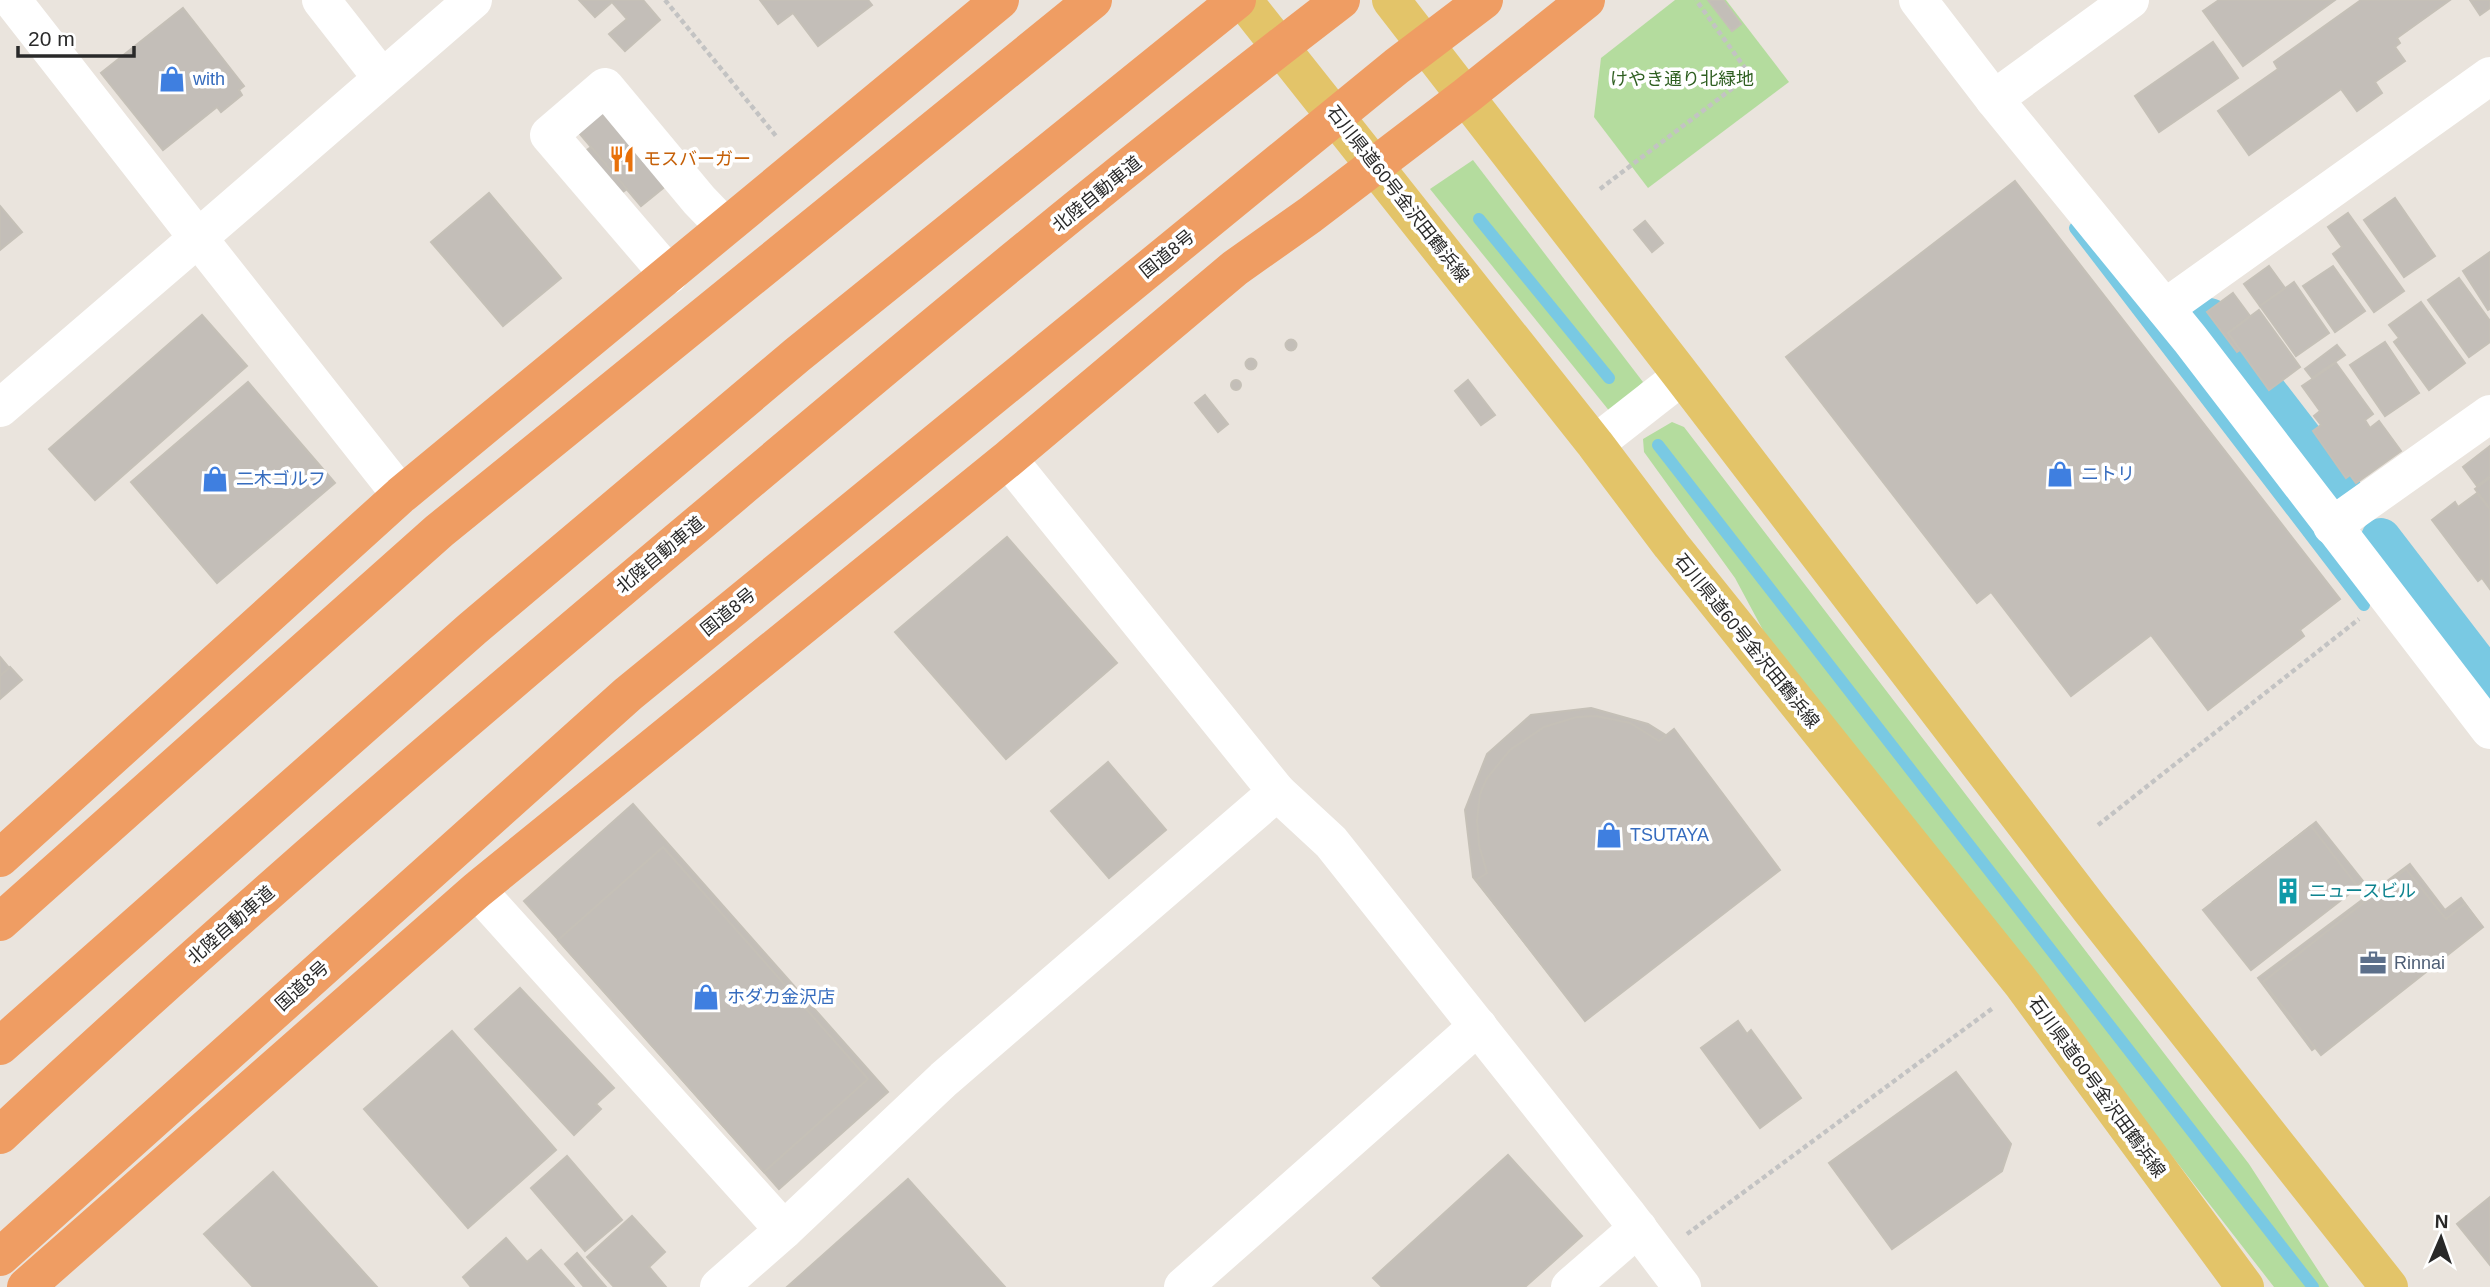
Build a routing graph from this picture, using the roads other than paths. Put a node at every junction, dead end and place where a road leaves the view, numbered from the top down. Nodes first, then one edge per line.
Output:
1 (12, 0) edge
2 (321, 0) edge
3 (473, 0) edge
4 (1000, 0) edge
5 (1093, 0) edge
6 (1237, 0) edge
7 (1243, 0) edge
8 (1341, 0) edge
9 (1391, 0) edge
10 (1484, 0) edge
11 (1586, 0) edge
12 (1919, 0) edge
13 (2130, 0) edge
14 (2490, 76) edge
15 (382, 78) junction
16 (1466, 96) junction
17 (1994, 99) junction
18 (1375, 165) junction
19 (726, 228) junction
20 (198, 238) junction
21 (669, 275) junction
22 (2165, 308) junction
23 (1682, 376) junction
24 (5, 394) edge
25 (2490, 414) edge
26 (1595, 444) junction
27 (1008, 459) junction
28 (401, 495) junction
29 (2332, 526) junction
30 (322, 565) junction
31 (2490, 730) edge
32 (1278, 792) junction
33 (0, 824) edge
34 (0, 858) edge
35 (477, 890) junction
36 (0, 922) edge
37 (1478, 1026) junction
38 (0, 1046) edge
39 (0, 1135) edge
40 (784, 1230) junction
41 (1648, 1241) junction
42 (0, 1257) edge
43 (26, 1287) edge
44 (719, 1287) edge
45 (1183, 1287) edge
46 (1570, 1287) edge
47 (1682, 1287) edge
48 (2245, 1287) edge
49 (2389, 1287) edge

1 - 20 street
2 - 15 street
3 - 15 street
4 - 19 highway
5 - 36 highway
6 - 38 highway
7 - 18 main road, 石川県道60号金沢田鶴浜線
8 - 39 highway, 北陸自動車道
9 - 16 main road
10 - 42 highway, 国道8号
11 - 16 highway
12 - 17 street
13 - 17 street
14 - 22 street
15 - 20 street
16 - 18 highway
16 - 23 main road
17 - 22 street
18 - 26 main road, 石川県道60号金沢田鶴浜線
18 - 27 highway
19 - 21 highway
19 - 21 street
20 - 24 street
20 - 28 street
21 - 28 highway
22 - 29 street
23 - 26 street
23 - 49 main road
25 - 29 street
26 - 48 main road, 石川県道60号金沢田鶴浜線
27 - 32 street
27 - 35 highway
28 - 30 highway
29 - 31 street
30 - 33 highway
30 - 34 highway
32 - 37 street
32 - 40 street
35 - 40 street
35 - 43 highway
37 - 41 street
37 - 45 street
40 - 44 street
41 - 46 street
41 - 47 street

